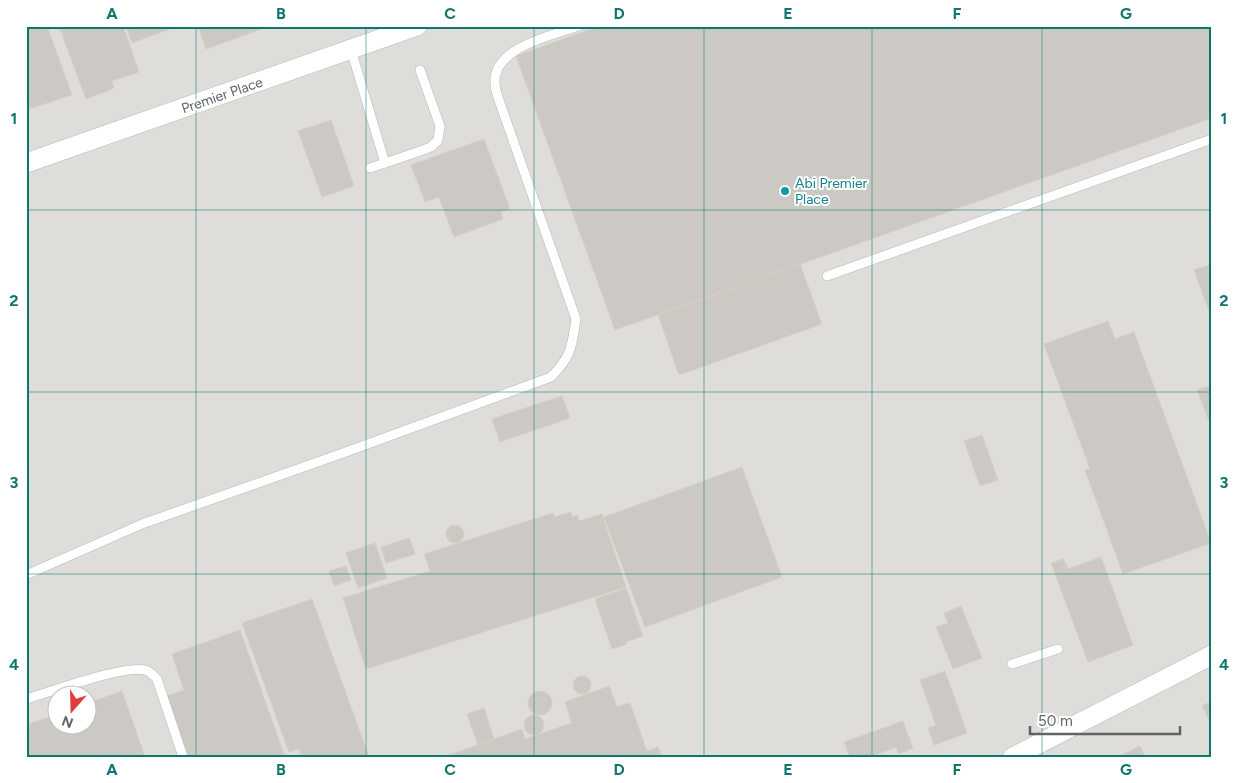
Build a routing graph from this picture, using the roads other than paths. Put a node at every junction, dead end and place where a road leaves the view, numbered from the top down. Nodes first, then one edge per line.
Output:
1 (417, 26) edge
2 (578, 26) edge
3 (351, 50) junction
4 (420, 70) dead end
5 (1212, 139) edge
6 (26, 163) edge
7 (385, 163) junction
8 (370, 168) dead end
9 (827, 276) dead end
10 (26, 575) edge
11 (1058, 649) dead end
12 (1212, 655) edge
13 (1012, 664) dead end
14 (26, 699) edge
15 (1040, 751) edge
16 (183, 757) edge
17 (1013, 757) edge

1 - 3 street, Premier Place
2 - 10 lane
3 - 6 street, Premier Place
3 - 7 lane
4 - 7 lane
5 - 9 lane
7 - 8 lane
11 - 13 lane
12 - 15 street
14 - 16 lane
15 - 17 street

